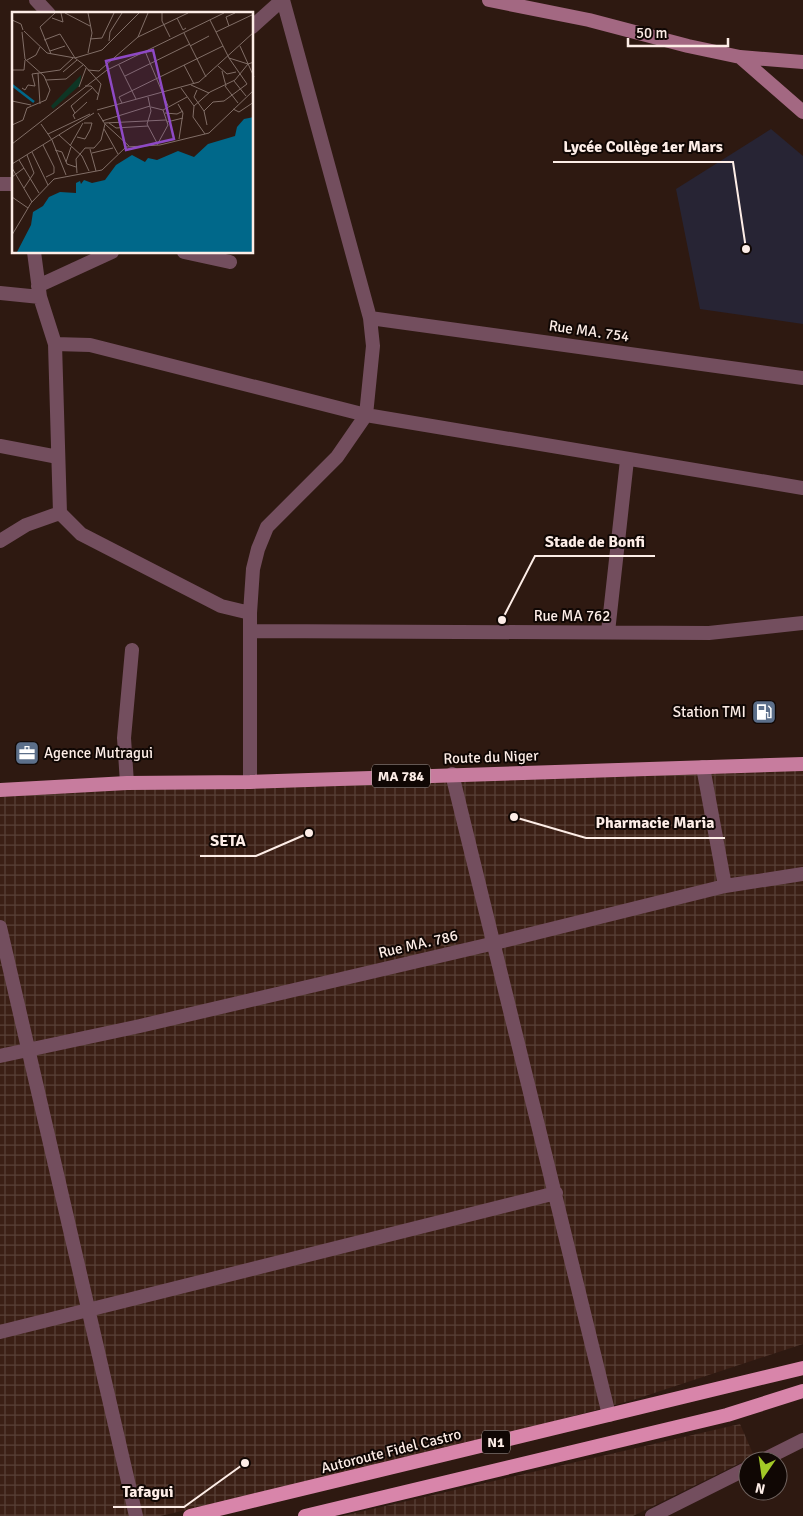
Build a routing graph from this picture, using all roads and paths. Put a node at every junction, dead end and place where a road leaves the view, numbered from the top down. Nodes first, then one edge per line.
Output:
1 (36, 0) edge
2 (283, 0) edge
3 (489, 0) edge
4 (47, 12) edge
5 (254, 25) edge
6 (740, 57) junction
7 (803, 62) edge
8 (803, 112) edge
9 (34, 254) edge
10 (108, 254) edge
11 (193, 254) edge
12 (230, 262) dead end
13 (39, 291) junction
14 (0, 293) edge
15 (370, 318) junction
16 (55, 344) junction
17 (803, 378) edge
18 (366, 415) junction
19 (0, 446) edge
20 (58, 457) junction
21 (627, 460) junction
22 (803, 488) edge
23 (60, 513) junction
24 (0, 541) edge
25 (250, 613) junction
26 (803, 623) edge
27 (251, 631) junction
28 (608, 632) junction
29 (132, 650) dead end
30 (803, 764) edge
31 (703, 767) junction
32 (452, 774) junction
33 (250, 782) junction
34 (127, 783) junction
35 (0, 790) edge
36 (803, 874) edge
37 (725, 886) junction
38 (0, 927) edge
39 (495, 943) junction
40 (27, 1049) junction
41 (0, 1056) edge
42 (556, 1193) junction
43 (89, 1312) junction
44 (0, 1332) edge
45 (803, 1368) edge
46 (803, 1391) edge
47 (609, 1415) junction
48 (803, 1440) edge
49 (781, 1451) edge
50 (738, 1473) edge
51 (136, 1516) edge
52 (190, 1516) edge
53 (305, 1516) edge
54 (652, 1516) edge

1 - 4 street
2 - 5 street
2 - 15 street
3 - 6 main road
6 - 7 main road
6 - 8 main road
9 - 13 street
10 - 13 street
11 - 12 street
13 - 14 street
13 - 16 street
15 - 17 street, Rue MA. 754
15 - 18 street
16 - 18 street
16 - 20 street
18 - 21 street
18 - 25 street
19 - 20 street
20 - 23 street
21 - 22 street
21 - 28 street
23 - 24 street
23 - 25 street
25 - 27 street
26 - 28 street, Rue MA 762
27 - 28 street, Rue MA 762
27 - 33 street
29 - 34 street
30 - 31 main road, Route du Niger / MA 784
31 - 32 main road, Route du Niger / MA 784
31 - 37 street
32 - 33 main road, Route du Niger / MA 784
32 - 39 street
33 - 34 main road, Route du Niger / MA 784
34 - 35 main road, Route du Niger / MA 784
36 - 37 street, Rue MA. 786
37 - 39 street, Rue MA. 786
38 - 40 street
39 - 40 street, Rue MA. 786
39 - 42 street
40 - 41 street, Rue MA. 786
40 - 43 street
42 - 43 street
42 - 47 street
43 - 44 street
43 - 51 street
45 - 47 highway, Autoroute Fidel Castro / N1
46 - 53 highway, N1
47 - 52 highway, Autoroute Fidel Castro / N1
48 - 49 street
50 - 54 street

